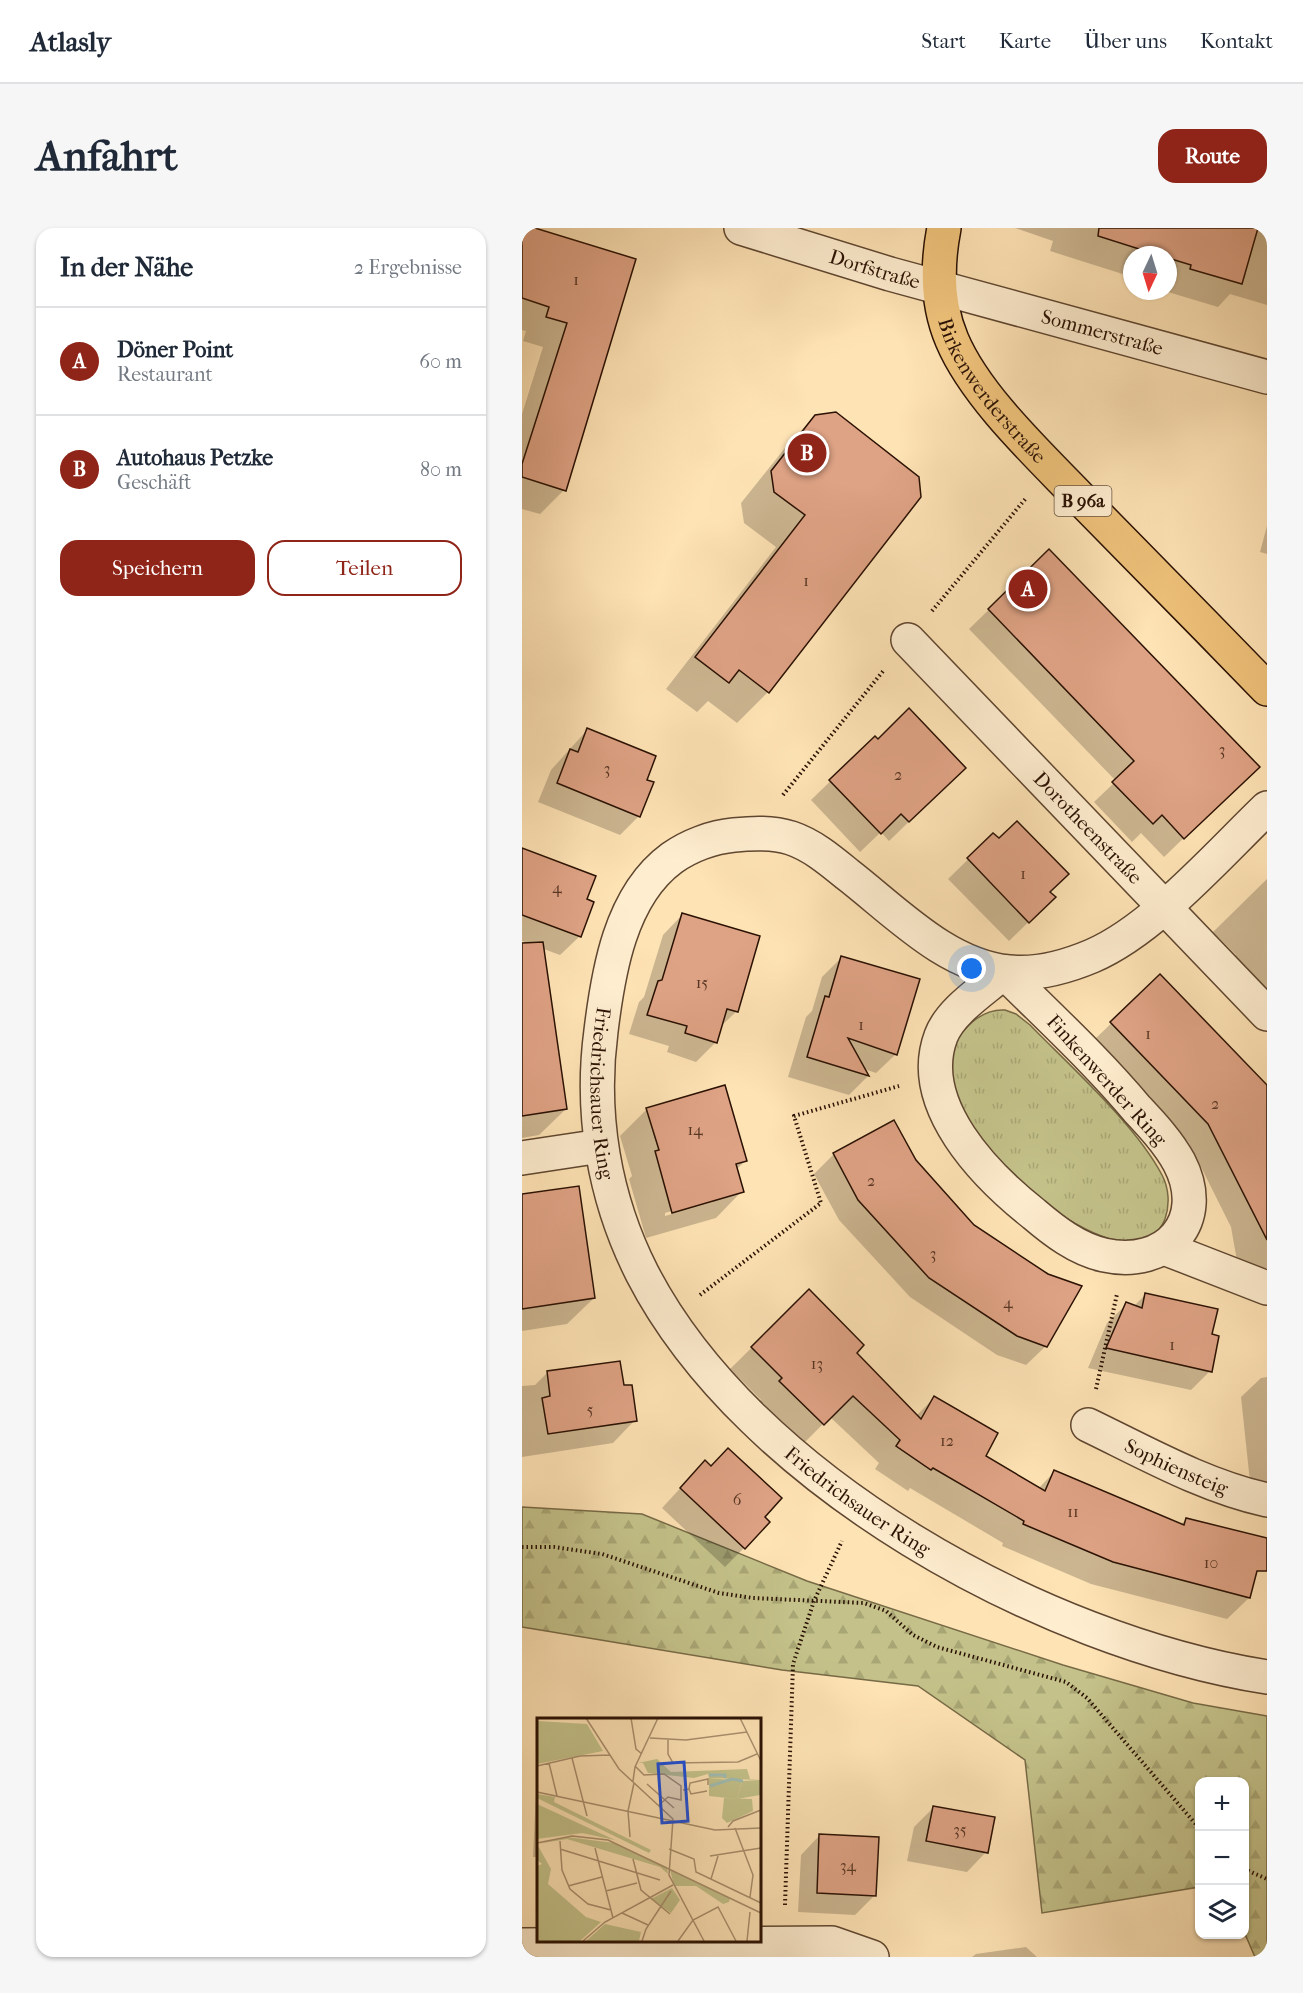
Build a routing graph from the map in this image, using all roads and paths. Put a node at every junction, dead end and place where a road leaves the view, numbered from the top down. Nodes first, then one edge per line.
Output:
1 (741, 228) edge
2 (944, 228) edge
3 (816, 240) edge
4 (940, 287) junction
5 (1267, 377) edge
6 (908, 640) dead end
7 (1267, 689) edge
8 (1267, 808) edge
9 (1164, 906) junction
10 (1004, 972) junction
11 (1267, 1014) edge
12 (938, 1074) junction
13 (601, 1146) junction
14 (522, 1158) edge
15 (1164, 1248) junction
16 (1125, 1258) junction
17 (1267, 1288) edge
18 (670, 1318) junction
19 (1088, 1425) joint
20 (1267, 1500) edge
21 (860, 1504) junction
22 (522, 1547) edge
23 (814, 1601) junction
24 (1267, 1677) edge
25 (1195, 1823) edge
26 (1249, 1871) edge
27 (1267, 1879) edge
28 (783, 1941) junction
29 (743, 1942) edge
30 (760, 1942) edge
31 (522, 1945) edge
32 (872, 1957) edge

1 - 3 street, Dorfstraße
2 - 4 main road, B 96a
3 - 4 street, Dorfstraße
4 - 5 street, Sommerstraße
4 - 7 main road, Birkenwerderstraße / B 96a
6 - 9 street, Dorotheenstraße
8 - 9 street, Friedrichsauer Ring
9 - 10 street, Friedrichsauer Ring
9 - 11 street, Dorotheenstraße
10 - 12 street
10 - 13 street, Friedrichsauer Ring
10 - 15 street, Finkenwerder Ring
12 - 16 street
12 - 18 path
13 - 14 street
13 - 18 street, Friedrichsauer Ring
15 - 16 street
15 - 17 street
16 - 19 path
18 - 21 street, Friedrichsauer Ring
19 - 20 street, Sophiensteig
21 - 23 path
21 - 24 street, Friedrichsauer Ring
22 - 23 path
23 - 25 path
23 - 28 path
26 - 27 path
28 - 30 street
28 - 32 street
29 - 31 street

